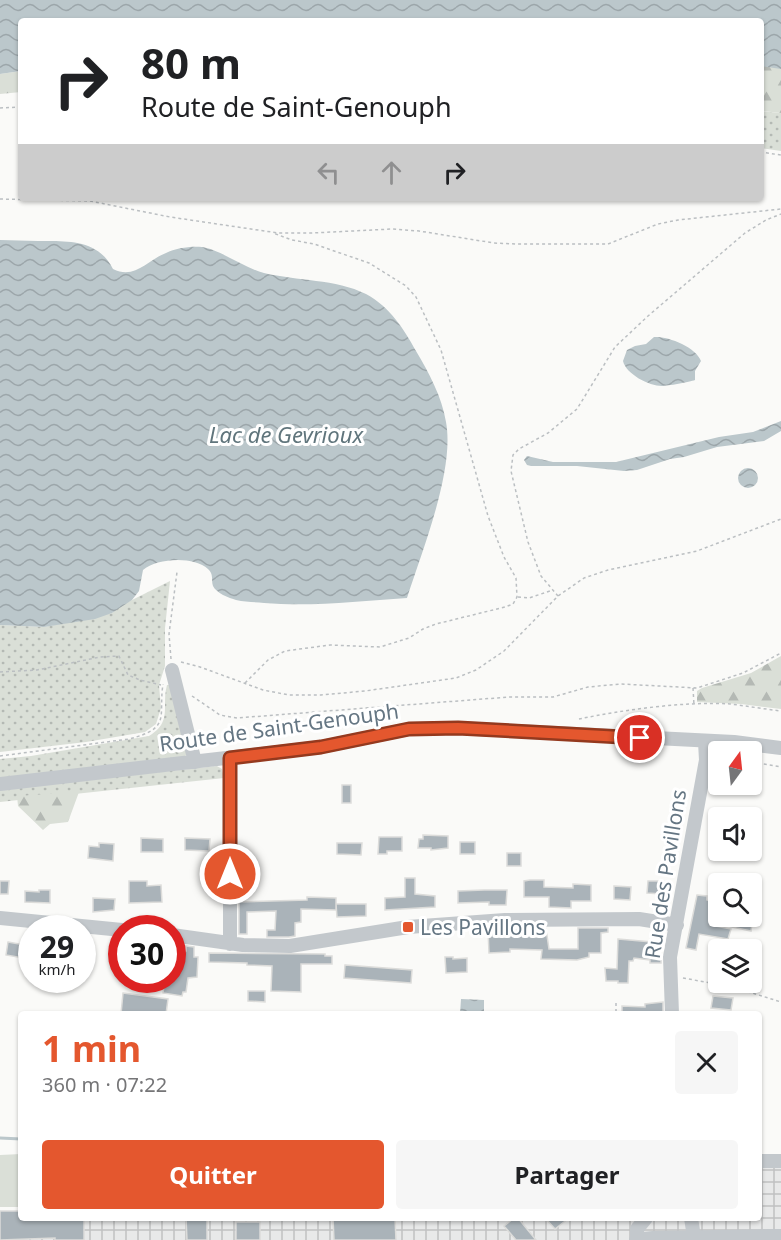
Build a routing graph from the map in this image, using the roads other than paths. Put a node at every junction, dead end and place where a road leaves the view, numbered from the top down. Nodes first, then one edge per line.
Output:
1 (172, 666) road end
2 (705, 742) junction
3 (781, 748) edge
4 (230, 758) junction
5 (195, 762) junction
6 (0, 784) edge
7 (0, 918) edge
8 (677, 925) junction
9 (108, 929) edge
10 (186, 937) edge
11 (230, 944) junction
12 (672, 1011) edge
13 (762, 1161) edge
14 (781, 1161) edge
15 (644, 1221) edge
16 (691, 1221) edge
17 (781, 1236) edge
18 (694, 1237) junction
19 (637, 1240) edge

1 - 5 street
2 - 3 street, Route de Saint-Genouph
2 - 4 street, Route de Saint-Genouph
2 - 8 street, Rue des Pavillons
4 - 5 street, Route de Saint-Genouph
4 - 11 street
5 - 6 street, Route de Saint-Genouph
7 - 9 street
8 - 11 street
8 - 12 street, Rue des Pavillons
10 - 11 street
13 - 14 street
15 - 19 street
16 - 18 street
17 - 18 street
18 - 19 street

